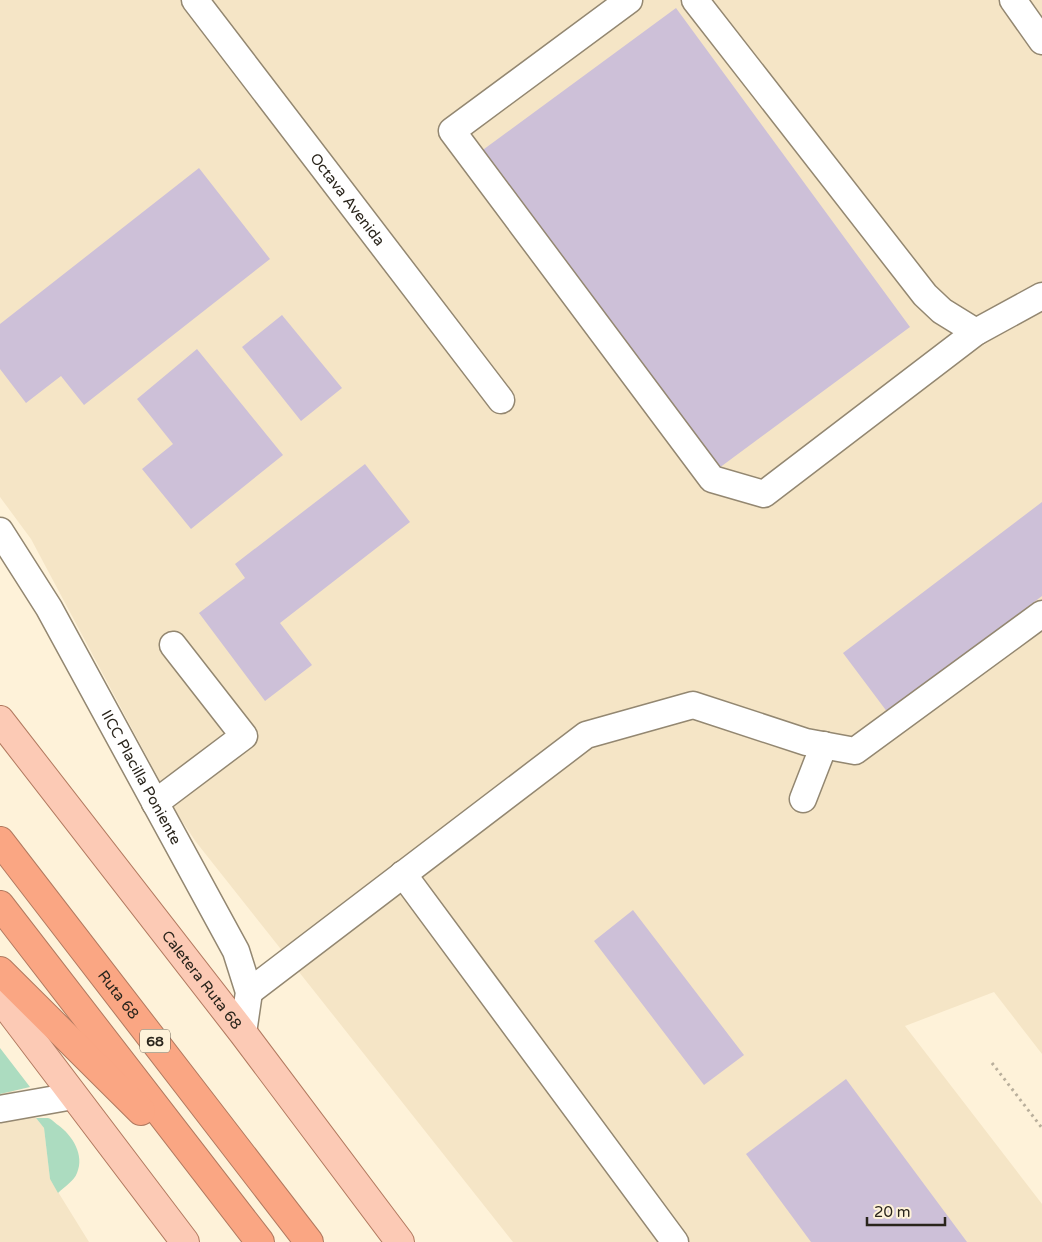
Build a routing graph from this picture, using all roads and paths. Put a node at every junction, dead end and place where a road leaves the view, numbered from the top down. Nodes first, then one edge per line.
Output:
1 (195, 0) edge
2 (629, 0) edge
3 (695, 0) edge
4 (1013, 0) edge
5 (1042, 42) edge
6 (1042, 296) edge
7 (976, 332) junction
8 (501, 400) dead end
9 (0, 531) edge
10 (1042, 614) edge
11 (173, 645) dead end
12 (0, 720) edge
13 (824, 745) junction
14 (804, 799) dead end
15 (155, 803) junction
16 (0, 841) edge
17 (403, 874) junction
18 (0, 904) edge
19 (0, 971) edge
20 (249, 992) junction
21 (0, 998) edge
22 (243, 1034) junction
23 (992, 1063) dead end
24 (73, 1096) junction
25 (0, 1109) edge
26 (1042, 1128) edge
27 (219, 1189) junction
28 (185, 1242) edge
29 (260, 1242) edge
30 (309, 1242) edge
31 (400, 1242) edge
32 (676, 1242) edge

1 - 8 street, Octava Avenida
2 - 7 street
3 - 7 street
4 - 5 street
6 - 7 street
9 - 15 street, IICC Placilla Poniente
10 - 13 street
11 - 15 street
12 - 22 main road, Caletera Ruta 68
13 - 14 street
13 - 17 street
15 - 20 street, IICC Placilla Poniente
16 - 30 highway, Ruta 68 / 68
17 - 20 street
17 - 32 street
18 - 27 highway, 68
19 - 27 highway
20 - 22 street, IICC Placilla Poniente
21 - 24 main road
22 - 31 main road, Caletera Ruta 68
23 - 26 path
24 - 25 street
24 - 28 main road
27 - 29 highway, 68

